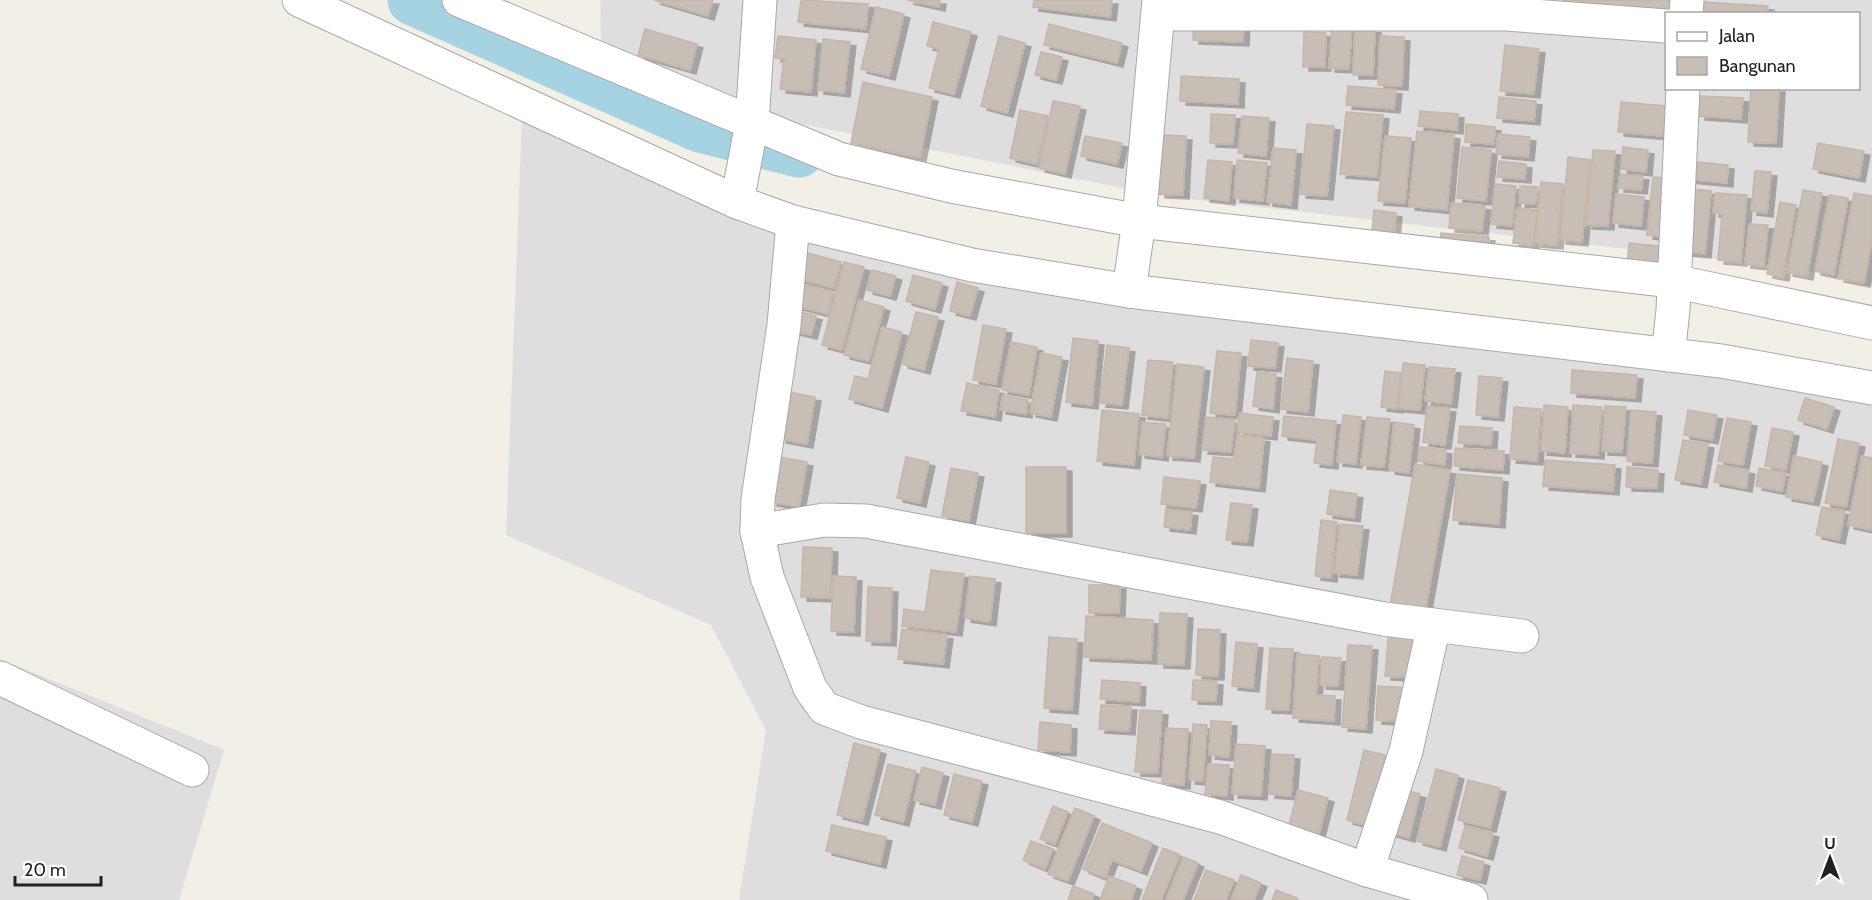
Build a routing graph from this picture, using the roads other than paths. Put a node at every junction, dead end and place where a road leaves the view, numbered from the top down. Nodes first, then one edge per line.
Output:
1 (299, 0) edge
2 (459, 0) edge
3 (760, 0) edge
4 (1158, 7) edge
5 (1665, 26) edge
6 (1683, 90) edge
7 (750, 131) junction
8 (740, 191) junction
9 (794, 222) junction
10 (1138, 225) junction
11 (1131, 281) junction
12 (1673, 292) junction
13 (1872, 322) edge
14 (1668, 355) junction
15 (1872, 388) edge
16 (757, 531) junction
17 (1434, 625) junction
18 (1522, 636) dead end
19 (0, 678) edge
20 (192, 770) dead end
21 (1367, 870) junction
22 (1471, 900) edge

1 - 8 street
2 - 7 street
3 - 7 street
4 - 5 street
4 - 10 street
6 - 12 street
7 - 8 street
7 - 10 street
8 - 9 street
9 - 11 street
9 - 16 street
10 - 11 street
10 - 12 street
11 - 14 street
12 - 13 street
12 - 14 street
14 - 15 street
16 - 17 street
16 - 21 street
17 - 18 street
17 - 21 street
19 - 20 street
21 - 22 street

